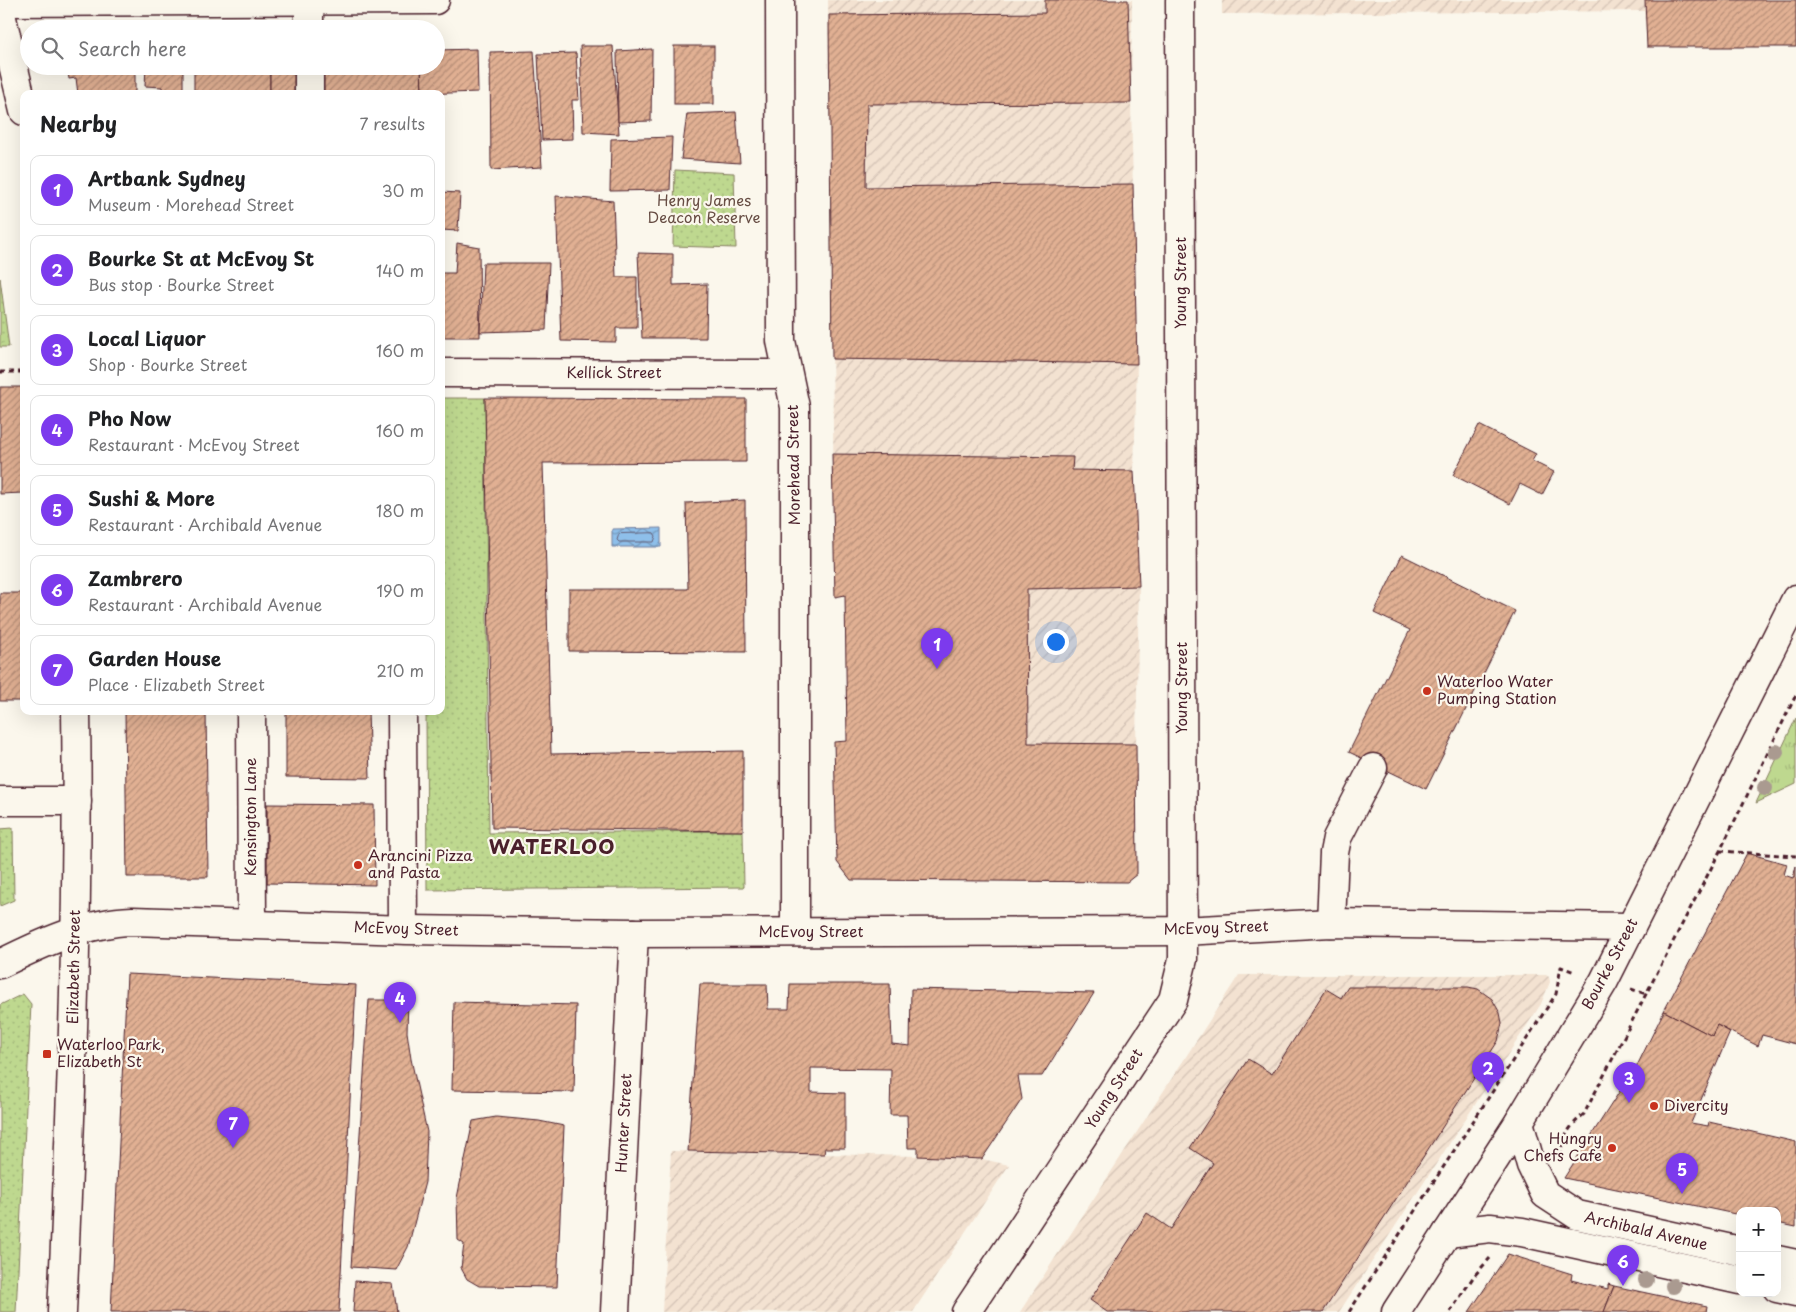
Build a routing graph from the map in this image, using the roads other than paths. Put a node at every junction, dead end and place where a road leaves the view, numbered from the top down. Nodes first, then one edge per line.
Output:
1 (393, 0) edge
2 (435, 0) edge
3 (780, 0) edge
4 (1180, 0) edge
5 (199, 1) edge
6 (309, 1) edge
7 (0, 2) edge
8 (0, 10) edge
9 (309, 20) edge
10 (309, 75) edge
11 (309, 90) edge
12 (20, 94) edge
13 (445, 373) edge
14 (787, 374) junction
15 (1796, 600) edge
16 (76, 715) edge
17 (251, 715) edge
18 (402, 715) edge
19 (1373, 768) dead end
20 (0, 801) edge
21 (77, 801) junction
22 (1332, 922) junction
23 (252, 924) junction
24 (1631, 927) junction
25 (403, 929) junction
26 (795, 931) junction
27 (1183, 931) junction
28 (75, 933) junction
29 (634, 933) junction
30 (0, 964) edge
31 (1519, 1122) junction
32 (1447, 1233) junction
33 (1736, 1251) edge
34 (1781, 1261) edge
35 (1796, 1264) edge
36 (1736, 1279) edge
37 (1781, 1289) edge
38 (1796, 1292) edge
39 (62, 1312) edge
40 (615, 1312) edge
41 (966, 1312) edge
42 (1396, 1312) edge

1 - 2 street
1 - 6 street
3 - 14 street, Morehead Street
4 - 27 street, Young Street
5 - 6 street
5 - 7 street
6 - 9 street
8 - 12 street
10 - 11 street
13 - 14 street, Kellick Street
14 - 26 street, Morehead Street
15 - 24 street, Bourke Street
16 - 21 street, Elizabeth Street
17 - 23 street, Kensington Lane
18 - 25 street
19 - 22 street
20 - 21 street
21 - 28 street, Elizabeth Street
22 - 24 street, McEvoy Street
22 - 27 street, McEvoy Street
23 - 25 street, McEvoy Street
23 - 28 street, McEvoy Street
24 - 31 street, Bourke Street
25 - 29 street, McEvoy Street
26 - 27 street, McEvoy Street
26 - 29 street, McEvoy Street
27 - 41 street, Young Street
28 - 30 street, McEvoy Street
28 - 39 street, Elizabeth Street
29 - 40 street, Hunter Street
31 - 32 street, Bourke Street
31 - 33 street, Archibald Avenue
32 - 36 street, Archibald Avenue
32 - 42 street, Bourke Street
34 - 35 street
37 - 38 street

